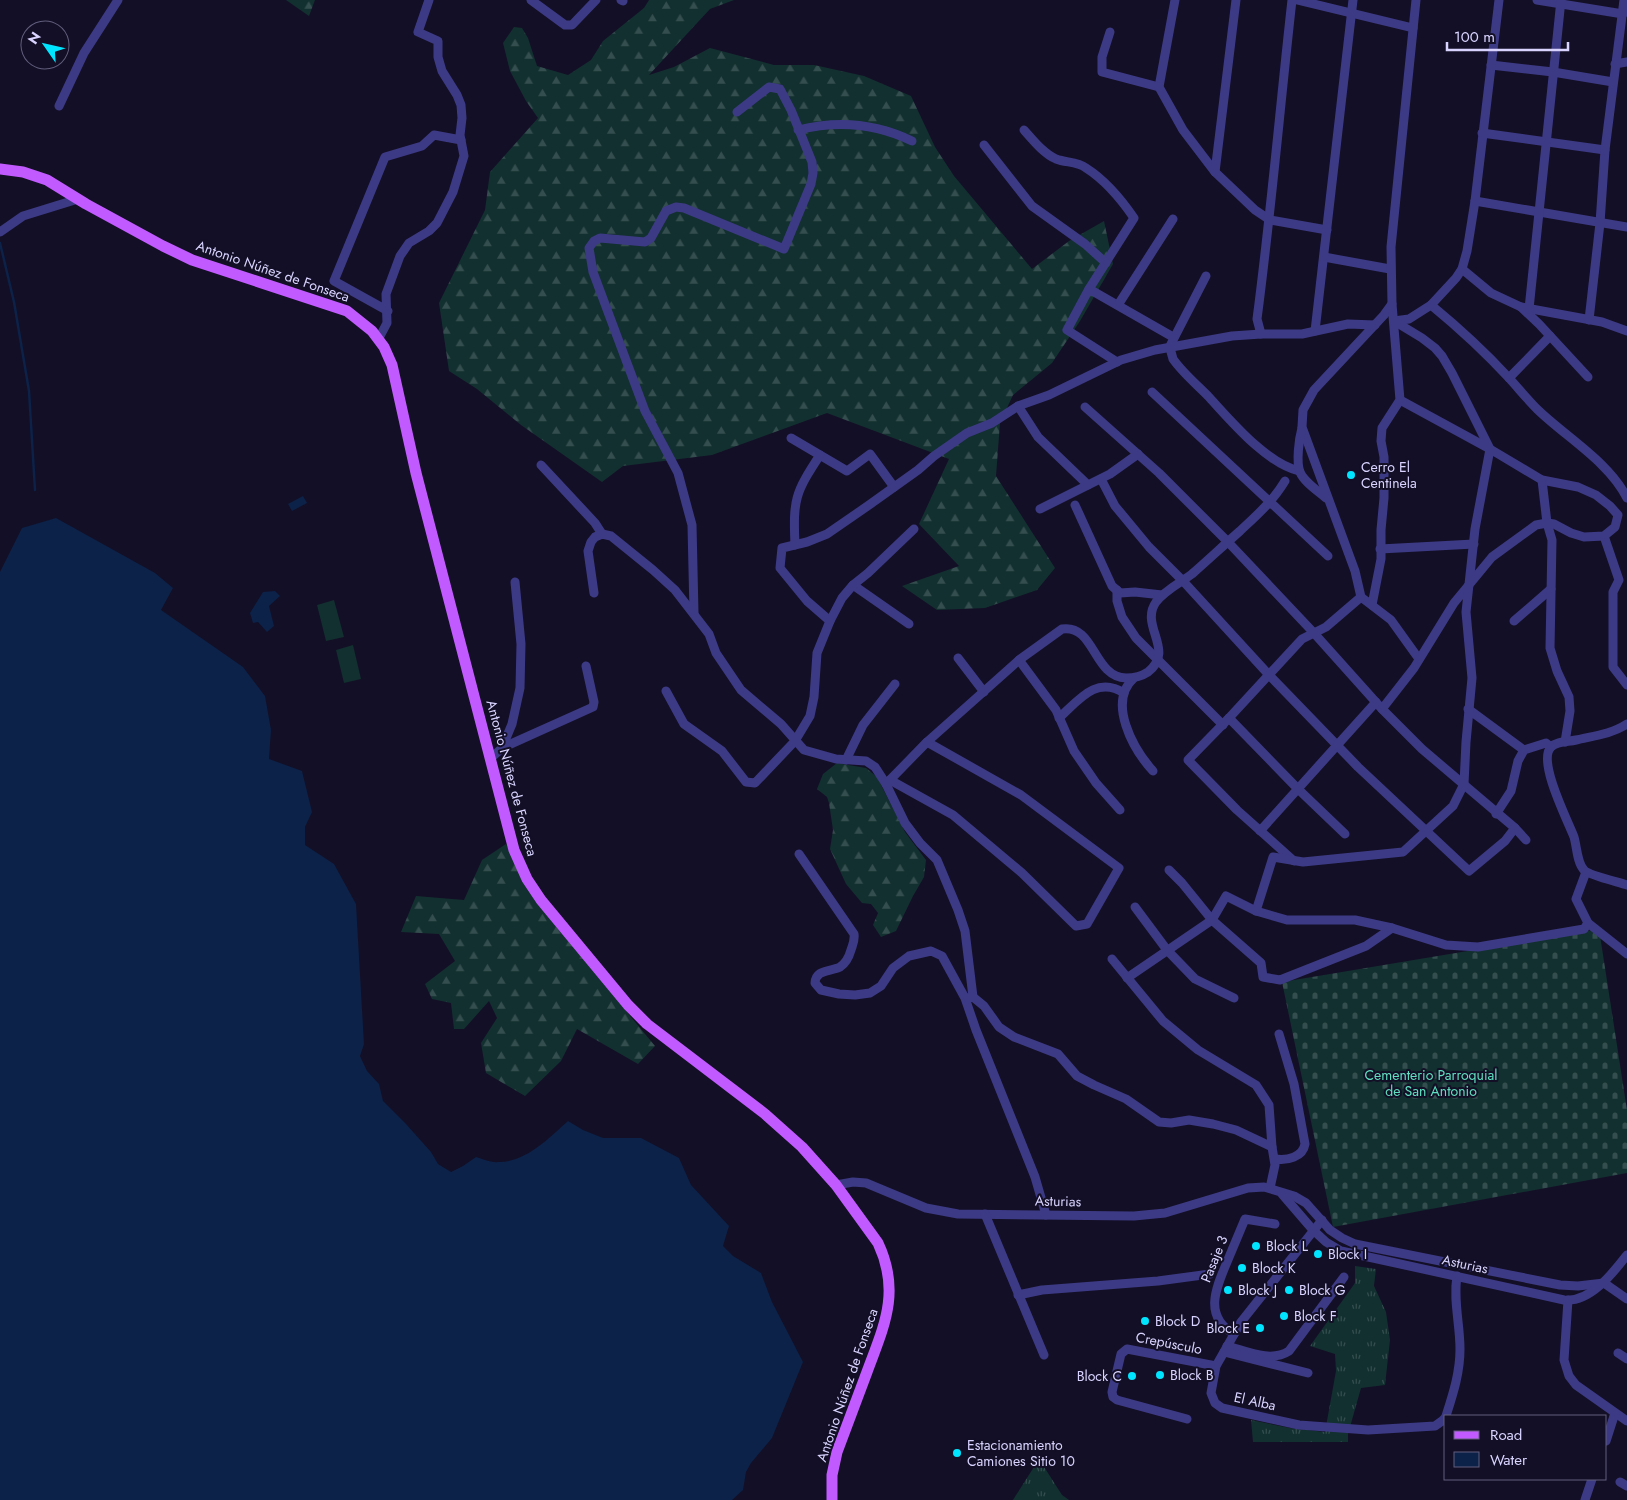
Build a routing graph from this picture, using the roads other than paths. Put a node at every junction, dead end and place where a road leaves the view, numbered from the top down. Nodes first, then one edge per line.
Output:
1 (118, 0) edge
2 (429, 0) edge
3 (531, 0) edge
4 (596, 0) edge
5 (1175, 0) edge
6 (1236, 0) edge
7 (1292, 0) edge
8 (1296, 0) edge
9 (1353, 0) edge
10 (1416, 0) edge
11 (1499, 0) edge
12 (1536, 0) edge
13 (1624, 0) edge
14 (1561, 2) edge
15 (1351, 13) junction
16 (1623, 14) junction
17 (1622, 27) junction
18 (1413, 28) junction
19 (1110, 32) dead end
20 (1627, 42) edge
21 (1627, 62) edge
22 (1615, 64) junction
23 (1491, 65) junction
24 (1553, 72) junction
25 (1613, 82) junction
26 (1159, 87) junction
27 (59, 106) dead end
28 (737, 112) dead end
29 (798, 130) junction
30 (1024, 130) dead end
31 (1482, 134) junction
32 (461, 140) junction
33 (912, 141) dead end
34 (1546, 141) junction
35 (984, 145) dead end
36 (1604, 150) junction
37 (0, 169) edge
38 (1216, 172) junction
39 (78, 199) junction
40 (1474, 200) junction
41 (1539, 212) junction
42 (1173, 219) dead end
43 (1270, 220) junction
44 (1600, 223) junction
45 (1627, 227) edge
46 (1327, 230) junction
47 (0, 232) edge
48 (1324, 257) junction
49 (1106, 263) junction
50 (1390, 269) junction
51 (1462, 269) junction
52 (1206, 276) dead end
53 (1089, 289) junction
54 (1392, 304) junction
55 (1431, 305) junction
56 (1118, 306) junction
57 (1525, 308) junction
58 (388, 311) junction
59 (1589, 320) junction
60 (1394, 322) junction
61 (1375, 325) junction
62 (1315, 331) junction
63 (1627, 331) edge
64 (1260, 334) junction
65 (1550, 336) junction
66 (1173, 337) junction
67 (379, 338) junction
68 (1170, 348) junction
69 (1117, 362) junction
70 (1588, 377) dead end
71 (1509, 378) junction
72 (1152, 392) dead end
73 (1400, 400) junction
74 (1018, 406) junction
75 (1085, 407) dead end
76 (1302, 427) junction
77 (791, 438) dead end
78 (1490, 449) junction
79 (1138, 454) junction
80 (820, 455) junction
81 (541, 465) dead end
82 (1299, 472) junction
83 (1101, 479) junction
84 (1542, 480) junction
85 (1285, 481) dead end
86 (1088, 485) junction
87 (894, 487) junction
88 (1327, 498) junction
89 (1627, 498) edge
90 (1271, 502) junction
91 (1075, 505) dead end
92 (1040, 510) dead end
93 (1547, 523) junction
94 (914, 529) dead end
95 (602, 534) junction
96 (1604, 536) junction
97 (1228, 542) junction
98 (1474, 544) junction
99 (795, 545) junction
100 (1380, 549) junction
101 (1328, 556) dead end
102 (1184, 580) junction
103 (1623, 580) edge
104 (515, 582) dead end
105 (1469, 583) junction
106 (853, 585) junction
107 (1551, 589) junction
108 (1117, 590) junction
109 (594, 593) dead end
110 (1162, 595) junction
111 (1361, 597) junction
112 (1372, 605) junction
113 (694, 613) junction
114 (830, 621) junction
115 (1514, 621) dead end
116 (909, 624) dead end
117 (1313, 632) junction
118 (958, 658) dead end
119 (1419, 659) junction
120 (1019, 660) junction
121 (1158, 660) junction
122 (586, 666) dead end
123 (1269, 675) junction
124 (1134, 678) junction
125 (895, 684) dead end
126 (1627, 685) edge
127 (666, 691) dead end
128 (984, 692) junction
129 (1124, 693) junction
130 (1379, 706) junction
131 (1468, 709) junction
132 (1059, 718) junction
133 (1226, 721) junction
134 (1627, 724) edge
135 (795, 741) junction
136 (927, 742) junction
137 (1565, 742) junction
138 (1337, 747) junction
139 (1551, 747) junction
140 (502, 748) junction
141 (1524, 750) junction
142 (490, 759) junction
143 (846, 760) junction
144 (1153, 771) dead end
145 (888, 782) junction
146 (1464, 784) junction
147 (1298, 790) junction
148 (1120, 810) dead end
149 (1496, 814) junction
150 (1514, 828) junction
151 (1426, 830) junction
152 (1260, 831) junction
153 (1346, 834) dead end
154 (1526, 840) dead end
155 (799, 854) dead end
156 (1294, 861) junction
157 (1169, 870) dead end
158 (1586, 872) junction
159 (1627, 885) edge
160 (1134, 908) dead end
161 (1256, 911) junction
162 (1212, 920) junction
163 (1588, 923) junction
164 (1392, 928) junction
165 (1167, 950) junction
166 (1627, 954) edge
167 (1112, 959) dead end
168 (1127, 978) junction
169 (969, 998) junction
170 (1234, 998) dead end
171 (1278, 1034) dead end
172 (1272, 1147) junction
173 (1275, 1159) junction
174 (836, 1185) junction
175 (1270, 1188) junction
176 (1281, 1193) junction
177 (986, 1214) junction
178 (1046, 1215) junction
179 (1322, 1220) junction
180 (1275, 1224) dead end
181 (1312, 1230) junction
182 (1627, 1255) edge
183 (1210, 1274) dead end
184 (1457, 1276) junction
185 (1344, 1277) dead end
186 (1604, 1283) junction
187 (1018, 1295) junction
188 (1627, 1298) edge
189 (1568, 1300) junction
190 (1234, 1334) junction
191 (1226, 1349) junction
192 (1618, 1353) dead end
193 (1044, 1355) dead end
194 (1627, 1359) edge
195 (1216, 1366) junction
196 (1308, 1373) dead end
197 (1615, 1413) junction
198 (1446, 1415) edge
199 (1187, 1418) dead end
200 (1444, 1419) edge
201 (1627, 1421) edge
202 (1607, 1437) edge
203 (1592, 1480) edge
204 (832, 1500) edge
205 (1585, 1500) edge

1 - 27 street
2 - 32 street
3 - 4 street
5 - 26 street
6 - 38 street
7 - 43 street
8 - 15 street
9 - 15 street
10 - 18 street
11 - 23 street
12 - 14 street
13 - 16 street
14 - 16 street
14 - 24 street
15 - 18 street
15 - 46 street
16 - 17 street
17 - 20 street
17 - 22 street
18 - 50 street
19 - 26 street
21 - 22 street
22 - 25 street
23 - 24 street
23 - 31 street
24 - 25 street
24 - 34 street
25 - 36 street
26 - 38 street
28 - 29 street
29 - 33 street
29 - 113 street
30 - 49 street
31 - 34 street
31 - 40 street
32 - 58 street
32 - 58 street
34 - 36 street
34 - 41 street
35 - 49 street
36 - 44 street
37 - 39 main road, Antonio Núñez de Fonseca
38 - 43 street
39 - 47 street
39 - 67 main road, Antonio Núñez de Fonseca
40 - 41 street
40 - 51 street
41 - 44 street
41 - 57 street
42 - 56 street
43 - 46 street
43 - 64 street
44 - 45 street
44 - 59 street
46 - 48 street
48 - 50 street
48 - 62 street
49 - 53 street
50 - 54 street
51 - 55 street
51 - 57 street
52 - 66 street
53 - 56 street
53 - 69 street
54 - 60 street
54 - 61 street
55 - 60 street
55 - 71 street
56 - 66 street
57 - 59 street
57 - 65 street
58 - 67 street
59 - 63 street
60 - 73 street
60 - 78 street
61 - 62 street
61 - 76 street
62 - 64 street
64 - 68 street
65 - 70 street
65 - 71 street
66 - 68 street
67 - 142 main road, Antonio Núñez de Fonseca
68 - 69 street
68 - 82 street
69 - 74 street
71 - 89 street
72 - 90 street
73 - 78 street
73 - 100 street
74 - 86 street
74 - 87 street
75 - 79 street
76 - 82 street
76 - 88 street
77 - 80 street
78 - 84 street
78 - 98 street
79 - 83 street
79 - 97 street
80 - 87 street
80 - 99 street
81 - 95 street
82 - 88 street
83 - 86 street
83 - 102 street
84 - 93 street
84 - 96 street
85 - 90 street
86 - 92 street
87 - 99 street
88 - 111 street
90 - 97 street
90 - 101 street
91 - 108 street
93 - 96 street
93 - 105 street
93 - 107 street
94 - 106 street
95 - 109 street
95 - 113 street
96 - 103 street
97 - 102 street
97 - 117 street
98 - 100 street
98 - 105 street
99 - 114 street
100 - 112 street
102 - 110 street
102 - 123 street
103 - 126 street
104 - 140 street
105 - 119 street
105 - 131 street
106 - 114 street
106 - 116 street
107 - 115 street
107 - 137 street
108 - 110 street
108 - 121 street
110 - 121 street
111 - 112 street
111 - 117 street
112 - 119 street
113 - 135 street
114 - 135 street
117 - 123 street
117 - 130 street
118 - 128 street
119 - 130 street
120 - 124 street
120 - 128 street
120 - 132 street
121 - 124 street
121 - 133 street
122 - 140 street
123 - 133 street
123 - 138 street
124 - 129 street
125 - 143 street
127 - 135 street
128 - 136 street
129 - 132 street
129 - 144 street
130 - 138 street
130 - 146 street
131 - 141 street
131 - 146 street
132 - 148 street
133 - 147 street
133 - 152 street
134 - 137 street
135 - 143 street
136 - 145 street
136 - 145 street
137 - 139 street
138 - 147 street
138 - 151 street
139 - 141 street
139 - 158 street
140 - 142 street
141 - 149 street
142 - 174 main road, Antonio Núñez de Fonseca
143 - 145 street
145 - 169 street
146 - 149 street
146 - 151 street
147 - 152 street
147 - 153 street
149 - 150 street
150 - 151 street
150 - 154 street
151 - 156 street
152 - 156 street
155 - 169 street
156 - 161 street
157 - 162 street
158 - 159 street
158 - 163 street
160 - 165 street
161 - 162 street
161 - 164 street
162 - 164 street
162 - 165 street
163 - 164 street
163 - 166 street
165 - 168 street
165 - 170 street
167 - 168 street
168 - 172 street
169 - 172 street
169 - 178 street
171 - 173 street
172 - 173 street
173 - 175 street
174 - 177 street, Asturias
174 - 204 main road, Antonio Núñez de Fonseca
175 - 176 street, Asturias
175 - 178 street, Asturias
176 - 179 street, Asturias
176 - 181 street, Asturias
177 - 178 street, Asturias
177 - 187 street
179 - 181 street, El Alba
179 - 186 street, Asturias
180 - 190 street, Pasaje 3
181 - 184 street, Asturias
181 - 190 street, El Alba
182 - 186 street
183 - 187 street
184 - 189 street, Asturias
184 - 198 street, El Alba
185 - 191 street
186 - 188 street
186 - 189 street
187 - 193 street
189 - 197 street
190 - 191 street, El Alba
191 - 195 street, El Alba
191 - 196 street
192 - 194 street
195 - 199 street, Crepúsculo
195 - 200 street, El Alba
197 - 201 street
197 - 202 street
203 - 205 street

